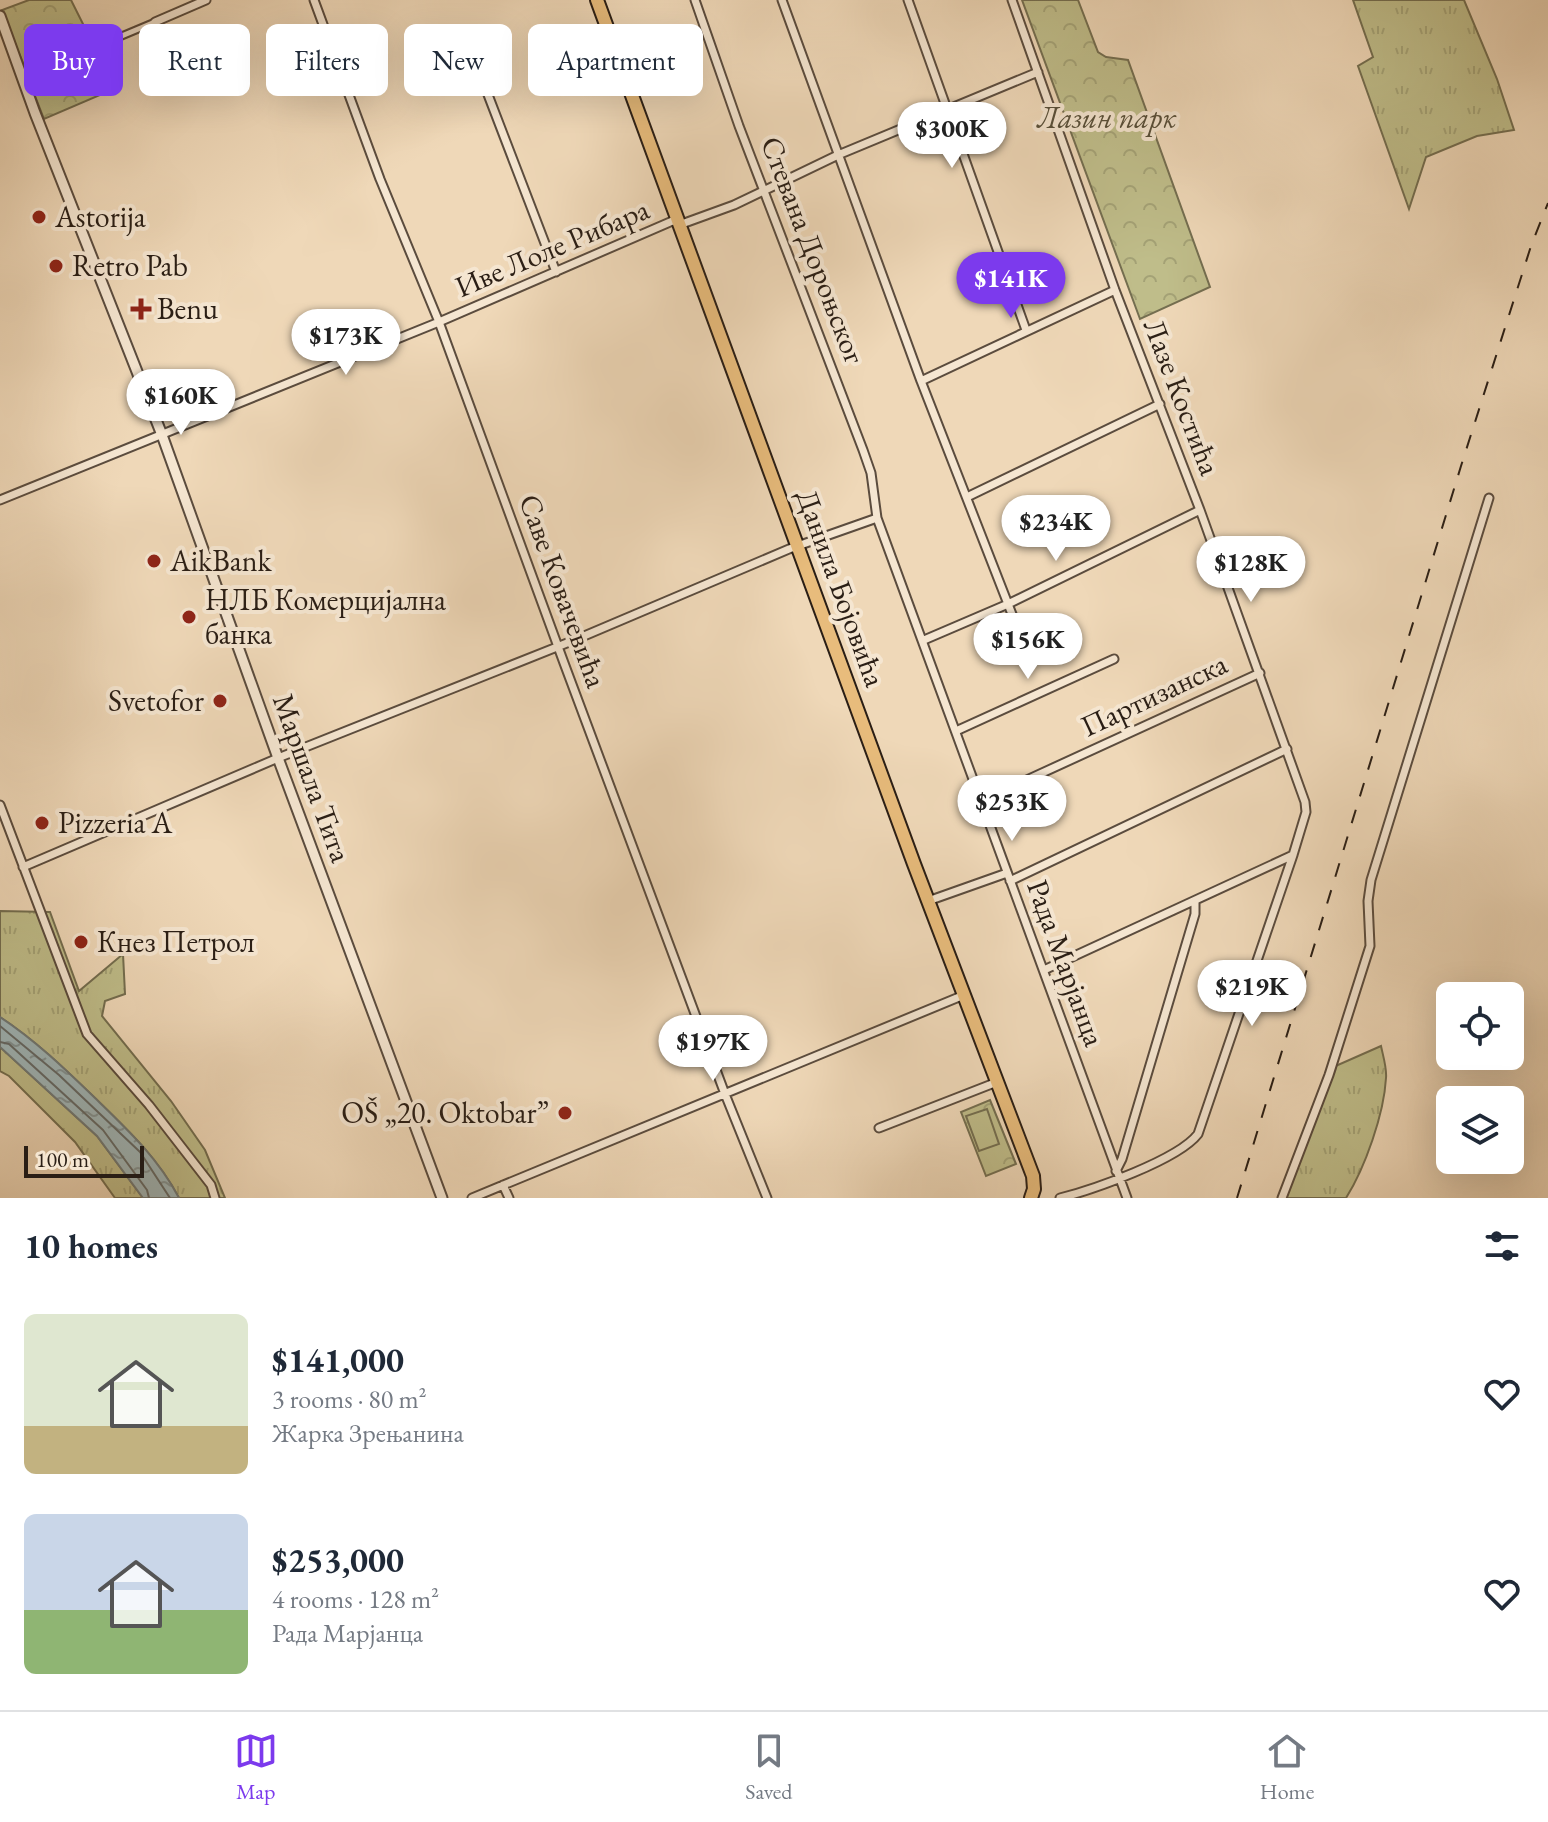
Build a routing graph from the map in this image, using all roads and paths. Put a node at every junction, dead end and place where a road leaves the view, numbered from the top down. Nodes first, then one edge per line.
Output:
1 (206, 0) edge
2 (314, 0) edge
3 (597, 0) edge
4 (695, 0) edge
5 (782, 0) edge
6 (908, 0) edge
7 (1012, 0) edge
8 (0, 16) edge
9 (155, 22) joint
10 (1038, 72) junction
11 (22, 77) junction
12 (488, 96) edge
13 (947, 108) junction
14 (838, 155) junction
15 (765, 192) junction
16 (678, 222) junction
17 (556, 272) junction
18 (1115, 290) junction
19 (439, 322) junction
20 (1026, 330) junction
21 (921, 381) junction
22 (1160, 404) junction
23 (162, 435) junction
24 (967, 497) junction
25 (1489, 498) dead end
26 (0, 500) edge
27 (1200, 510) junction
28 (877, 518) junction
29 (797, 545) junction
30 (1008, 604) junction
31 (924, 640) junction
32 (1024, 645) dead end
33 (558, 647) junction
34 (1114, 659) dead end
35 (1260, 673) junction
36 (956, 731) junction
37 (1287, 749) junction
38 (278, 758) junction
39 (981, 801) junction
40 (0, 805) edge
41 (1293, 855) junction
42 (23, 867) junction
43 (1008, 877) junction
44 (928, 901) junction
45 (1195, 902) junction
46 (1044, 970) junction
47 (964, 995) junction
48 (997, 1082) junction
49 (725, 1094) junction
50 (879, 1128) dead end
51 (1117, 1174) junction
52 (503, 1185) junction
53 (1036, 1197) edge
54 (215, 1198) edge
55 (442, 1198) edge
56 (472, 1198) edge
57 (509, 1198) edge
58 (767, 1198) edge
59 (1060, 1198) edge
60 (1127, 1198) edge
61 (1282, 1198) edge

1 - 9 street
2 - 19 street, Саве Ковачевића
3 - 16 main road, Данила Бојовића
4 - 15 street, Стевана Дороњског
5 - 14 street
6 - 13 street
7 - 10 street, Лазе Костића
8 - 11 street, Маршала Тита
9 - 11 street
10 - 13 street, Иве Лоле Рибара
10 - 18 street, Лазе Костића
11 - 23 street, Маршала Тита
12 - 17 street
13 - 14 street, Иве Лоле Рибара
13 - 20 street
14 - 15 street, Иве Лоле Рибара
14 - 21 street
15 - 16 street, Иве Лоле Рибара
15 - 28 street, Стевана Дороњског
16 - 17 street, Иве Лоле Рибара
16 - 29 main road, Данила Бојовића
17 - 19 street, Иве Лоле Рибара
18 - 20 street
18 - 22 street, Лазе Костића
19 - 23 street, Иве Лоле Рибара
19 - 33 street, Саве Ковачевића
20 - 21 street
21 - 24 street
22 - 24 street
22 - 27 street, Лазе Костића
23 - 26 street, Иве Лоле Рибара
23 - 38 street, Маршала Тита
24 - 30 street
25 - 61 street
27 - 30 street
27 - 35 street, Лазе Костића
28 - 29 street
28 - 31 street, Рада Марјанца
29 - 33 street
29 - 44 main road, Данила Бојовића
30 - 31 street
30 - 32 street
31 - 36 street, Рада Марјанца
33 - 38 street
33 - 49 street, Саве Ковачевића
34 - 36 street
35 - 37 street, Лазе Костића
35 - 39 street, Партизанска
36 - 39 street, Рада Марјанца
37 - 41 street, Лазе Костића
37 - 43 street
38 - 42 street
38 - 55 street, Маршала Тита
39 - 43 street, Рада Марјанца
40 - 42 street
41 - 45 street
41 - 51 street
42 - 54 street
43 - 44 street
43 - 46 street, Рада Марјанца
44 - 47 main road, Данила Бојовића
45 - 46 street
45 - 51 street
46 - 51 street, Рада Марјанца
47 - 48 main road, Данила Бојовића
47 - 49 street
48 - 50 street
48 - 53 main road, Данила Бојовића
49 - 52 street
49 - 58 street, Саве Ковачевића
51 - 59 street
51 - 60 street, Рада Марјанца
52 - 56 street
52 - 57 street

